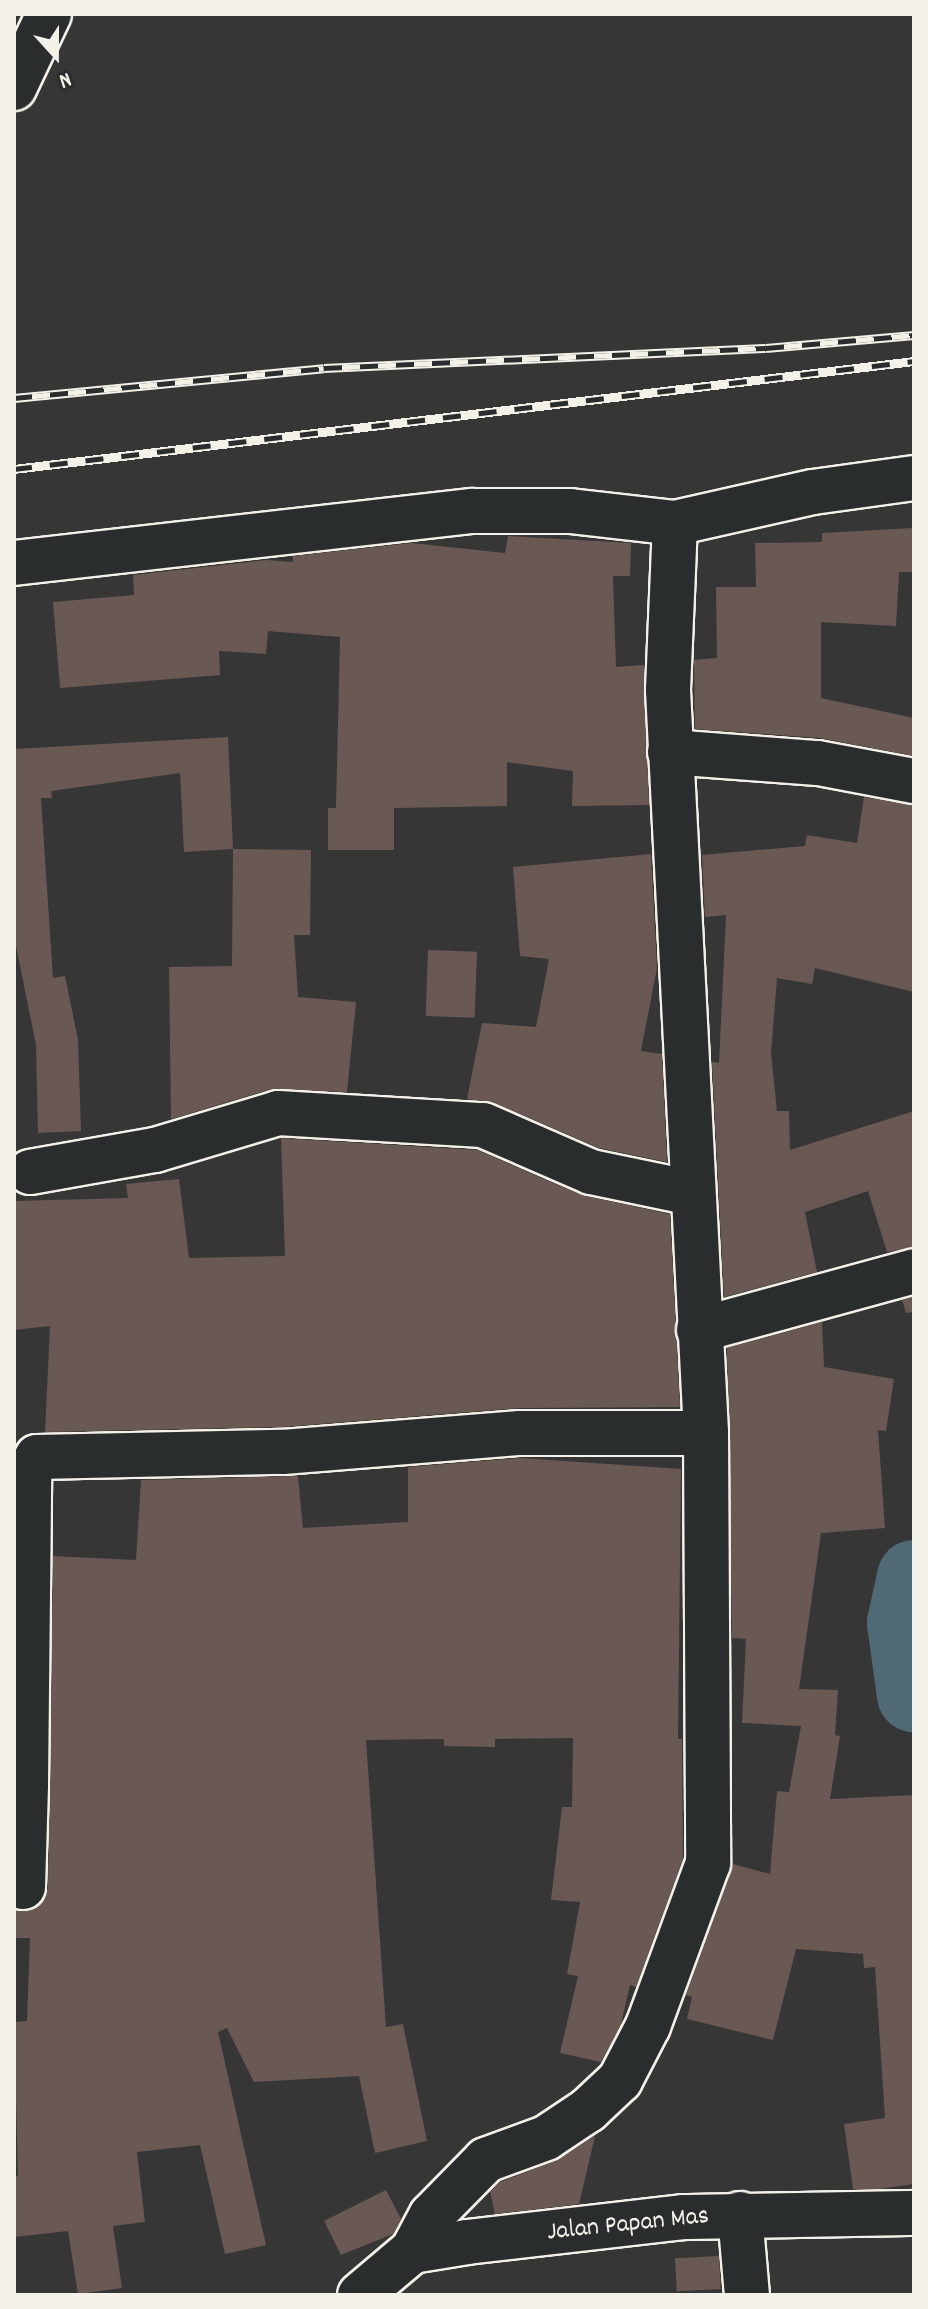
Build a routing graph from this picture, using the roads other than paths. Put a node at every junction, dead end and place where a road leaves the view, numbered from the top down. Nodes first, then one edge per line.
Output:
1 (49, 14) edge
2 (14, 88) edge
3 (914, 478) edge
4 (675, 523) junction
5 (14, 563) edge
6 (670, 752) junction
7 (914, 781) edge
8 (30, 1172) dead end
9 (692, 1193) junction
10 (914, 1271) edge
11 (699, 1330) junction
12 (706, 1433) junction
13 (21, 1473) edge
14 (20, 1784) edge
15 (23, 1887) dead end
16 (914, 2213) edge
17 (740, 2214) junction
18 (412, 2251) junction
19 (360, 2295) edge
20 (747, 2295) edge

1 - 2 street
3 - 4 street
4 - 5 street
4 - 6 street
6 - 7 street
6 - 9 street
8 - 9 street
9 - 11 street
10 - 11 street
11 - 12 street
12 - 13 street
12 - 18 street
13 - 14 street
14 - 15 street
16 - 17 street, Jalan Papan Mas
17 - 18 street, Jalan Papan Mas
17 - 20 street
18 - 19 street

